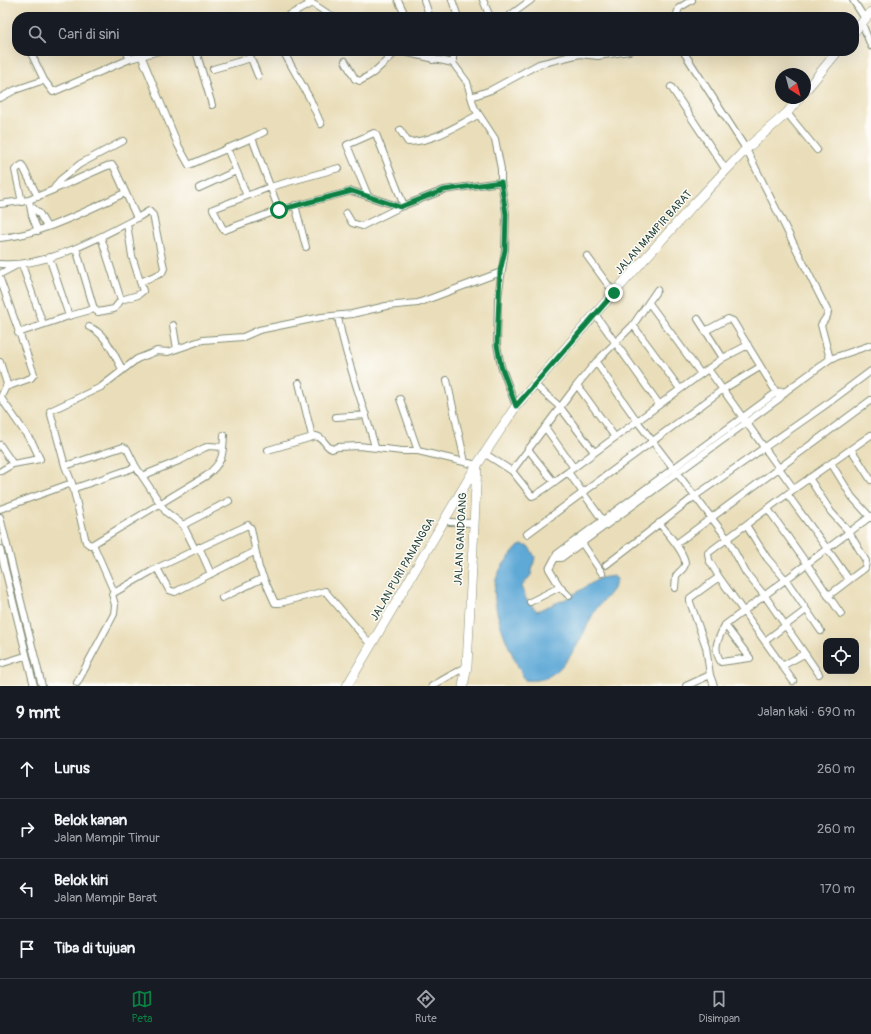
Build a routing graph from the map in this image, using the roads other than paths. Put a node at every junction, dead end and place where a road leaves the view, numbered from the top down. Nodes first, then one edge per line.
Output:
1 (398, 0) edge
2 (424, 0) edge
3 (452, 0) edge
4 (483, 0) edge
5 (531, 0) edge
6 (692, 0) edge
7 (853, 0) edge
8 (310, 1) edge
9 (294, 12) edge
10 (326, 12) edge
11 (404, 12) edge
12 (428, 12) edge
13 (456, 12) edge
14 (488, 12) edge
15 (515, 12) edge
16 (678, 12) edge
17 (866, 18) edge
18 (859, 26) edge
19 (871, 46) edge
20 (32, 56) edge
21 (128, 56) edge
22 (138, 56) edge
23 (141, 56) edge
24 (197, 56) edge
25 (287, 56) edge
26 (393, 56) edge
27 (417, 56) edge
28 (433, 56) edge
29 (453, 56) edge
30 (572, 56) edge
31 (686, 56) edge
32 (834, 56) edge
33 (251, 58) joint
34 (130, 59) junction
35 (433, 60) junction
36 (345, 61) dead end
37 (452, 63) junction
38 (213, 69) dead end
39 (258, 76) dead end
40 (44, 80) junction
41 (811, 84) edge
42 (671, 87) dead end
43 (471, 97) junction
44 (0, 98) edge
45 (794, 104) edge
46 (212, 105) dead end
47 (787, 112) junction
48 (478, 115) junction
49 (321, 124) dead end
50 (400, 130) dead end
51 (264, 132) dead end
52 (252, 138) junction
53 (122, 141) dead end
54 (227, 148) junction
55 (746, 150) junction
56 (817, 150) dead end
57 (340, 168) dead end
58 (726, 170) junction
59 (236, 171) junction
60 (501, 182) junction
61 (270, 187) junction
62 (199, 188) dead end
63 (53, 190) junction
64 (125, 193) junction
65 (247, 196) junction
66 (368, 196) junction
67 (38, 197) junction
68 (30, 200) junction
69 (22, 202) junction
70 (0, 204) edge
71 (295, 205) junction
72 (32, 207) junction
73 (402, 207) junction
74 (279, 210) junction
75 (346, 213) dead end
76 (137, 218) junction
77 (127, 224) junction
78 (47, 227) junction
79 (38, 231) junction
80 (101, 237) junction
81 (0, 238) edge
82 (306, 247) dead end
83 (76, 248) junction
84 (587, 256) dead end
85 (49, 257) junction
86 (0, 264) edge
87 (20, 265) junction
88 (500, 272) junction
89 (0, 274) edge
90 (0, 279) edge
91 (140, 282) junction
92 (658, 290) dead end
93 (614, 293) junction
94 (121, 300) junction
95 (649, 303) junction
96 (94, 309) junction
97 (595, 314) junction
98 (69, 316) junction
99 (338, 317) junction
100 (698, 319) dead end
101 (43, 324) junction
102 (173, 325) dead end
103 (633, 325) junction
104 (89, 328) dead end
105 (705, 331) junction
106 (18, 333) junction
107 (616, 342) junction
108 (748, 345) junction
109 (871, 345) edge
110 (177, 349) junction
111 (722, 358) junction
112 (830, 359) junction
113 (0, 362) edge
114 (596, 362) junction
115 (760, 367) junction
116 (122, 369) junction
117 (708, 370) junction
118 (871, 371) edge
119 (701, 374) junction
120 (447, 380) dead end
121 (299, 383) dead end
122 (534, 384) junction
123 (577, 385) junction
124 (6, 387) junction
125 (680, 389) junction
126 (722, 390) junction
127 (779, 395) junction
128 (0, 398) edge
129 (400, 399) dead end
130 (871, 400) edge
131 (659, 404) junction
132 (516, 406) junction
133 (560, 407) junction
134 (366, 415) junction
135 (336, 417) dead end
136 (744, 420) junction
137 (637, 421) junction
138 (545, 427) junction
139 (224, 435) dead end
140 (871, 435) edge
141 (312, 436) junction
142 (615, 437) junction
143 (653, 442) junction
144 (0, 445) edge
145 (223, 447) junction
146 (375, 447) junction
147 (764, 448) junction
148 (528, 449) junction
149 (851, 449) junction
150 (268, 450) dead end
151 (418, 452) junction
152 (594, 452) junction
153 (484, 453) junction
154 (465, 462) junction
155 (831, 463) junction
156 (13, 464) junction
157 (477, 465) junction
158 (65, 466) junction
159 (136, 467) junction
160 (672, 468) junction
161 (779, 469) junction
162 (571, 470) junction
163 (512, 471) junction
164 (1, 472) dead end
165 (676, 474) junction
166 (142, 476) junction
167 (809, 478) junction
168 (871, 480) edge
169 (553, 481) junction
170 (74, 486) junction
171 (794, 489) junction
172 (584, 493) junction
173 (788, 495) junction
174 (695, 496) junction
175 (229, 501) dead end
176 (161, 504) junction
177 (0, 509) edge
178 (768, 509) junction
179 (0, 517) edge
180 (871, 517) edge
181 (711, 519) junction
182 (450, 522) dead end
183 (472, 523) junction
184 (604, 523) junction
185 (660, 523) junction
186 (183, 525) junction
187 (746, 525) junction
188 (849, 532) junction
189 (526, 534) dead end
190 (727, 538) junction
191 (580, 540) junction
192 (93, 544) junction
193 (676, 544) junction
194 (197, 548) junction
195 (828, 548) junction
196 (0, 549) edge
197 (254, 552) junction
198 (807, 564) junction
199 (606, 565) dead end
200 (157, 568) junction
201 (602, 573) dead end
202 (211, 574) junction
203 (719, 577) junction
204 (263, 578) junction
205 (786, 580) junction
206 (849, 580) junction
207 (560, 587) junction
208 (675, 588) dead end
209 (114, 592) junction
210 (569, 596) dead end
211 (765, 596) junction
212 (828, 596) junction
213 (222, 598) dead end
214 (530, 602) dead end
215 (806, 610) junction
216 (744, 611) junction
217 (841, 614) dead end
218 (725, 625) junction
219 (784, 626) junction
220 (821, 631) dead end
221 (765, 641) junction
222 (371, 645) junction
223 (32, 648) junction
224 (24, 653) junction
225 (804, 654) junction
226 (0, 664) edge
227 (467, 666) junction
228 (782, 666) junction
229 (819, 674) dead end
230 (710, 675) junction
231 (793, 681) dead end
232 (77, 683) dead end
233 (34, 686) edge
234 (42, 686) edge
235 (347, 686) edge
236 (432, 686) edge
237 (463, 686) edge
238 (686, 686) edge
239 (714, 686) edge

1 - 11 street
2 - 12 street
3 - 13 street
4 - 14 street
5 - 15 street
6 - 16 street
7 - 17 street
8 - 9 street
8 - 10 street
17 - 18 street
17 - 19 street
20 - 40 street
21 - 34 street
22 - 34 street
23 - 54 street
24 - 46 street
25 - 49 street
26 - 36 street
27 - 35 street
28 - 35 street
29 - 37 street
30 - 43 street
31 - 55 street
32 - 41 street
33 - 38 street
33 - 39 street
34 - 40 street
35 - 37 street
37 - 43 street
40 - 44 street
42 - 58 street
43 - 48 street
45 - 47 street, JALAN MAMPIR BARAT
47 - 55 street, JALAN MAMPIR BARAT
47 - 56 street
48 - 50 street
48 - 60 street
51 - 52 street
52 - 54 street
52 - 61 street
53 - 63 street
54 - 59 street
55 - 58 street, JALAN MAMPIR BARAT
55 - 112 street
57 - 61 street
58 - 93 street, JALAN MAMPIR BARAT
59 - 62 street
59 - 65 street
60 - 73 street
60 - 88 street
61 - 65 street
61 - 74 street
63 - 64 street
63 - 67 street
64 - 76 street
64 - 78 street
65 - 74 street
66 - 71 street
66 - 73 street
66 - 73 street
67 - 68 street
67 - 69 street
68 - 69 street
68 - 72 street
69 - 70 street
71 - 74 street
71 - 82 street
72 - 78 street
72 - 79 street
73 - 75 street
76 - 77 street
76 - 91 street
77 - 80 street
77 - 91 street
78 - 79 street
79 - 81 street
80 - 83 street
80 - 94 street
83 - 85 street
83 - 96 street
84 - 93 street
85 - 87 street
85 - 98 street
86 - 87 street
87 - 89 street
87 - 101 street
88 - 99 street
88 - 132 street
90 - 106 street
91 - 94 street
92 - 95 street
93 - 97 street, JALAN MAMPIR BARAT
94 - 96 street
95 - 103 street
95 - 119 street
96 - 98 street
97 - 107 street
97 - 122 street, JALAN MAMPIR BARAT
98 - 101 street
99 - 110 street
99 - 134 street
100 - 105 street
101 - 106 street
102 - 110 street
103 - 107 street
103 - 125 street
104 - 116 street
105 - 108 street
105 - 111 street
106 - 124 street
107 - 114 street
107 - 131 street
108 - 111 street
108 - 115 street
109 - 112 street
110 - 116 street
111 - 117 street
112 - 127 street
113 - 124 street
114 - 123 street
114 - 137 street
115 - 126 street
115 - 127 street
116 - 158 street
117 - 119 street
117 - 126 street
118 - 147 street
119 - 125 street
120 - 154 street
121 - 141 street
122 - 132 street, JALAN MAMPIR BARAT
122 - 133 street
123 - 133 street
123 - 142 street
124 - 128 street
125 - 131 street
126 - 136 street
126 - 143 street
127 - 136 street
128 - 156 street
129 - 151 street
130 - 161 street
131 - 137 street
132 - 153 street, JALAN GANDOANG
133 - 138 street
133 - 152 street
134 - 135 street
134 - 146 street
136 - 147 street
136 - 160 street
136 - 165 street
137 - 142 street
137 - 143 street
138 - 148 street
138 - 162 street
139 - 145 street
140 - 149 street
141 - 146 street
141 - 150 street
142 - 152 street
143 - 160 street
143 - 172 street
144 - 156 street
145 - 166 street
145 - 176 street
146 - 151 street
147 - 161 street
147 - 174 street
148 - 163 street
148 - 169 street
149 - 155 street
149 - 168 street
151 - 154 street
152 - 162 street
153 - 157 street, JALAN GANDOANG
153 - 163 street
154 - 157 street
155 - 167 street
155 - 180 street
156 - 164 street
157 - 183 street, JALAN GANDOANG
157 - 222 street, JALAN PURI PANANGGA
158 - 159 street
158 - 170 street
159 - 166 street
159 - 170 street
160 - 165 street
160 - 184 street
161 - 171 street
161 - 181 street
162 - 169 street
162 - 172 street
163 - 169 street
165 - 174 street
165 - 184 street
166 - 176 street
167 - 171 street
167 - 188 street
170 - 177 street
170 - 192 street
171 - 173 street
172 - 184 street
172 - 189 street
173 - 178 street
173 - 195 street
174 - 181 street
174 - 185 street
175 - 186 street
176 - 186 street
176 - 192 street
178 - 187 street
178 - 198 street
179 - 223 street
180 - 188 street
181 - 190 street
181 - 193 street
182 - 183 street
183 - 227 street, JALAN GANDOANG
184 - 191 street
185 - 193 street
185 - 199 street
186 - 194 street
187 - 190 street
187 - 205 street
188 - 195 street
188 - 206 street
190 - 203 street
190 - 211 street
191 - 201 street
191 - 207 street
192 - 209 street
193 - 208 street
194 - 197 street
194 - 200 street
194 - 202 street
195 - 198 street
195 - 206 street
196 - 224 street
197 - 202 street
197 - 204 street
198 - 205 street
198 - 212 street
200 - 202 street
200 - 209 street
203 - 216 street
203 - 230 street
204 - 213 street
204 - 222 street
205 - 211 street
205 - 215 street
206 - 212 street
207 - 210 street
207 - 214 street
209 - 232 street
211 - 216 street
211 - 219 street
212 - 217 street
215 - 219 street
215 - 220 street
216 - 218 street
216 - 221 street
218 - 218 street
219 - 221 street
219 - 225 street
221 - 228 street
222 - 235 street, JALAN PURI PANANGGA
223 - 224 street
223 - 234 street
224 - 226 street
224 - 233 street
225 - 228 street
225 - 229 street
227 - 236 street
227 - 237 street, JALAN GANDOANG
228 - 231 street
230 - 238 street
230 - 239 street

